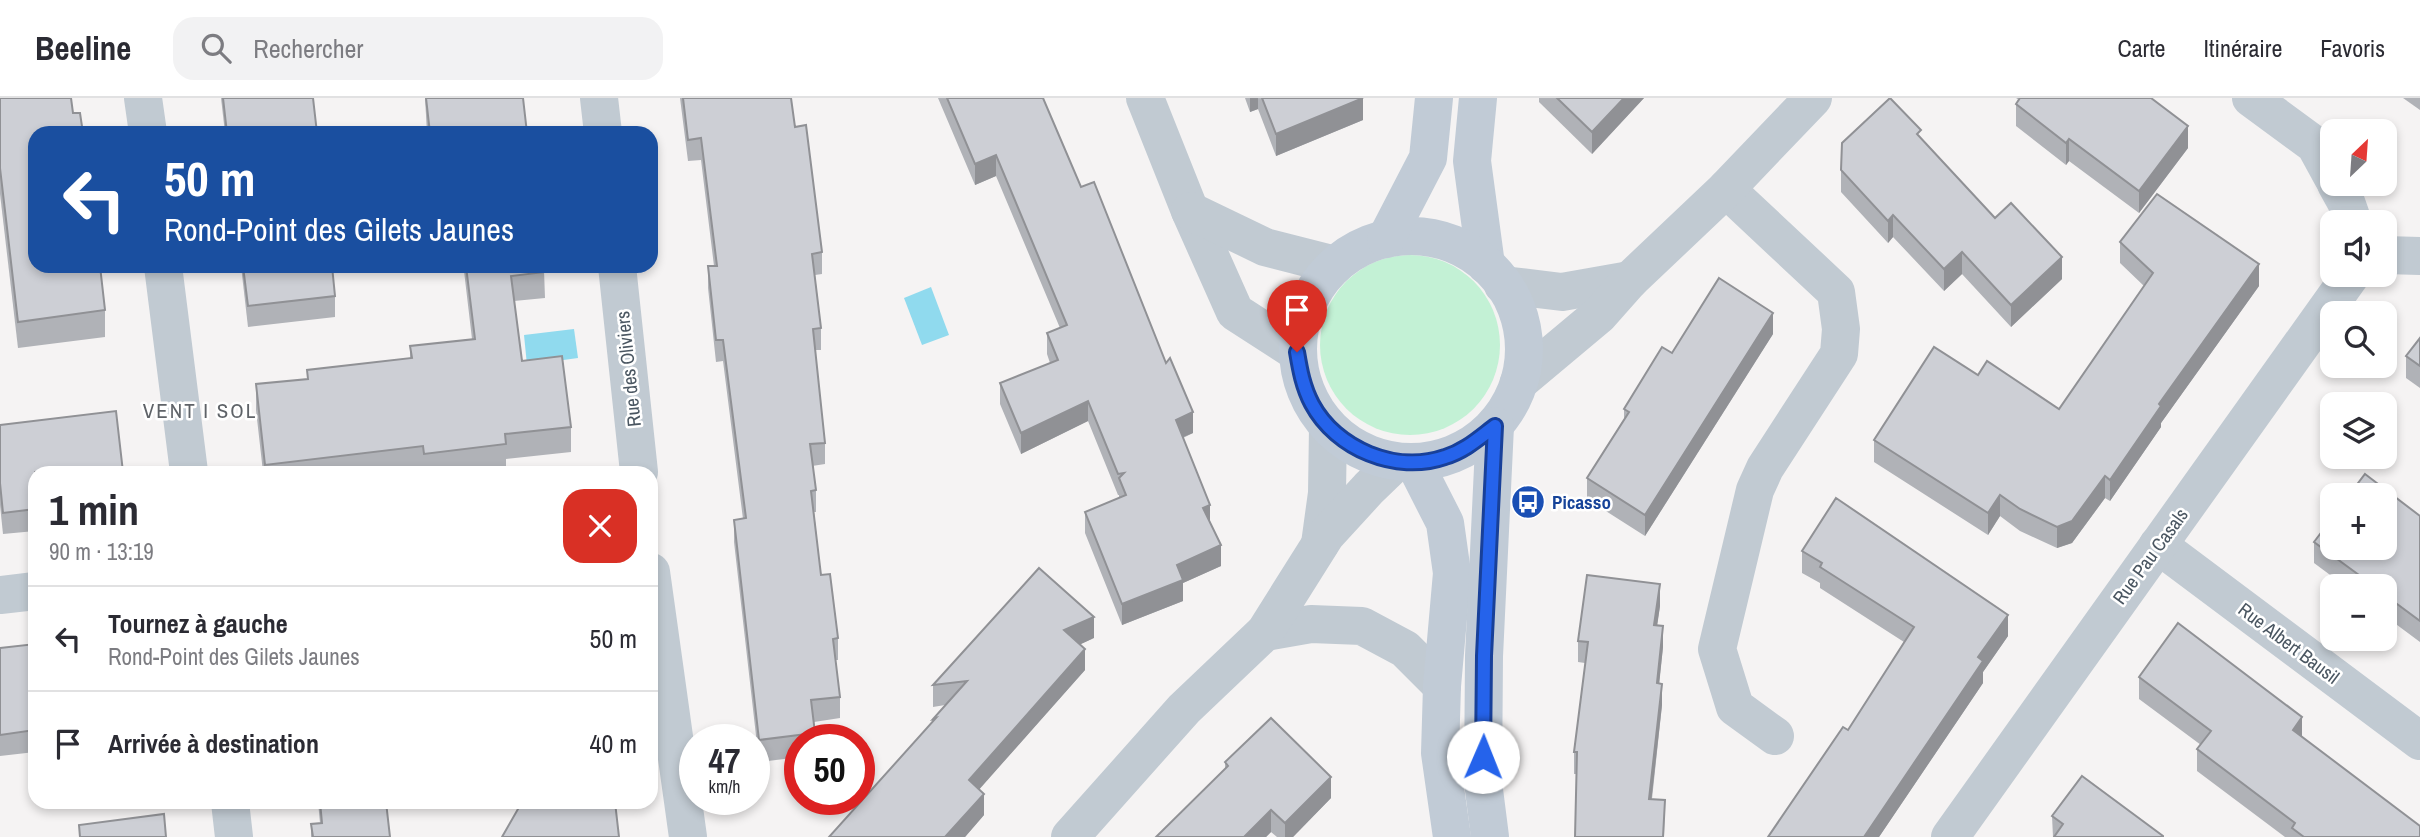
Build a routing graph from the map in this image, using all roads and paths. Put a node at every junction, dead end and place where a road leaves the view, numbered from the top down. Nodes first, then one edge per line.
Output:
1 (144, 98) edge
2 (599, 98) edge
3 (1145, 98) edge
4 (1434, 98) edge
5 (1478, 98) edge
6 (1813, 98) edge
7 (2252, 98) edge
8 (147, 126) edge
9 (602, 126) edge
10 (2320, 154) edge
11 (1726, 190) junction
12 (1190, 211) junction
13 (1386, 239) junction
14 (2397, 256) edge
15 (2420, 256) edge
16 (1335, 265) junction
17 (164, 273) edge
18 (618, 273) edge
19 (1494, 275) junction
20 (1630, 280) junction
21 (2342, 287) edge
22 (1297, 352) junction
23 (1520, 382) junction
24 (1495, 426) junction
25 (1328, 427) junction
26 (1405, 462) junction
27 (188, 466) edge
28 (638, 466) edge
29 (2158, 545) junction
30 (1320, 546) junction
31 (28, 592) edge
32 (0, 595) edge
33 (658, 622) edge
34 (1265, 632) junction
35 (1442, 686) junction
36 (1775, 736) dead end
37 (2420, 741) edge
38 (231, 809) edge
39 (234, 837) edge
40 (688, 837) edge
41 (1070, 837) edge
42 (1452, 837) edge
43 (1490, 837) edge
44 (1950, 837) edge

1 - 8 street
2 - 9 street
3 - 12 street
4 - 13 main road
5 - 19 main road
6 - 11 street
7 - 10 street
11 - 20 street
11 - 36 street
12 - 16 street
12 - 22 street
13 - 16 main road
13 - 19 main road
14 - 15 street
16 - 22 main road
17 - 27 street
18 - 28 street, Rue des Oliviers
19 - 20 street
19 - 23 main road
20 - 23 street
21 - 29 street, Rue Pau Casals
22 - 25 main road
23 - 24 main road
24 - 26 main road
24 - 43 main road
25 - 26 main road
25 - 30 street
26 - 30 street
26 - 35 main road
29 - 37 street, Rue Albert Bausil
29 - 44 street, Rue Pau Casals
30 - 34 street
31 - 32 street
33 - 40 street
34 - 35 street
34 - 41 street
35 - 42 main road
38 - 39 street

